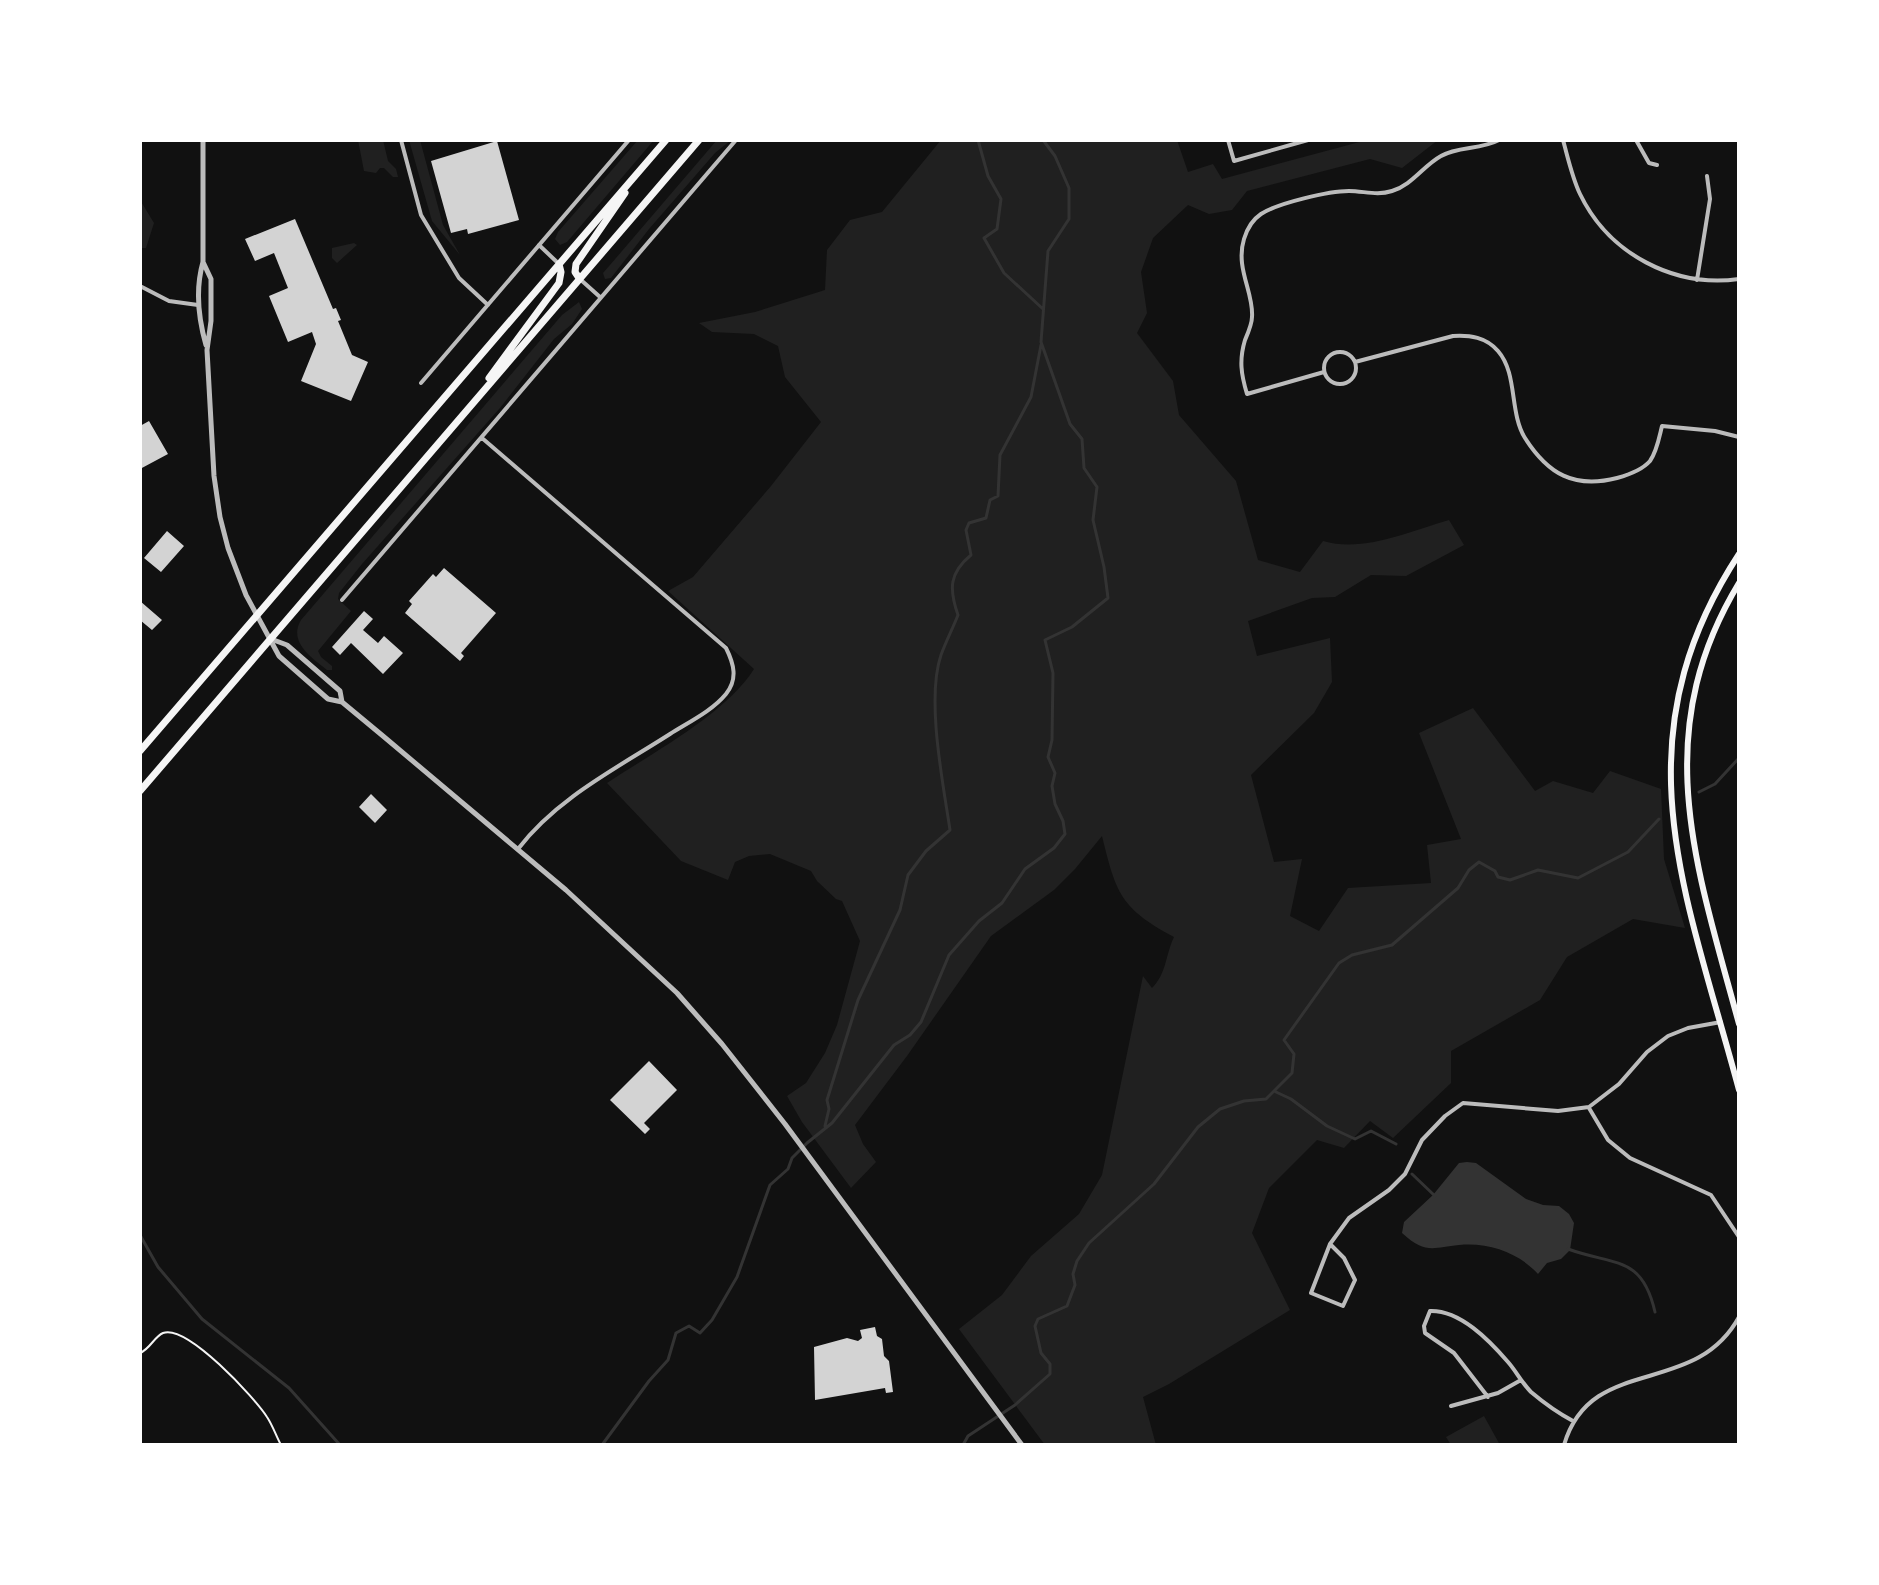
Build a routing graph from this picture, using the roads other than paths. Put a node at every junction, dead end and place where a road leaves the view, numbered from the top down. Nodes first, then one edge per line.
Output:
1 (203, 140) edge
2 (401, 140) edge
3 (629, 140) edge
4 (666, 140) edge
5 (699, 140) edge
6 (736, 140) edge
7 (1228, 140) edge
8 (1308, 140) edge
9 (1499, 140) edge
10 (1563, 140) edge
11 (1636, 140) edge
12 (1657, 165) dead end
13 (641, 168) junction
14 (1707, 176) dead end
15 (539, 245) junction
16 (203, 262) junction
17 (559, 264) junction
18 (579, 278) junction
19 (1739, 279) edge
20 (1697, 280) junction
21 (140, 286) edge
22 (600, 297) junction
23 (198, 305) junction
24 (488, 305) junction
25 (207, 350) junction
26 (1355, 362) junction
27 (1324, 372) junction
28 (421, 383) dead end
29 (470, 406) junction
30 (1739, 437) edge
31 (482, 438) junction
32 (1739, 554) edge
33 (1739, 583) edge
34 (342, 600) dead end
35 (256, 616) junction
36 (270, 639) junction
37 (342, 702) junction
38 (140, 751) edge
39 (140, 791) edge
40 (517, 850) junction
41 (1721, 1022) junction
42 (1739, 1024) edge
43 (1739, 1090) edge
44 (1589, 1107) junction
45 (1739, 1237) edge
46 (1330, 1244) junction
47 (1739, 1317) edge
48 (1521, 1380) junction
49 (1488, 1397) junction
50 (1451, 1406) dead end
51 (1573, 1421) junction
52 (1022, 1445) edge
53 (1564, 1445) edge

1 - 16 street
2 - 24 street
3 - 15 street
4 - 13 highway
5 - 18 highway
6 - 22 street
7 - 8 street
9 - 27 street
10 - 20 street
11 - 12 street
13 - 17 highway
13 - 18 highway
14 - 20 street
15 - 17 street
15 - 24 street
16 - 23 street
16 - 25 street
17 - 29 highway
17 - 35 highway
18 - 22 street
18 - 29 highway
19 - 20 street
21 - 23 street
22 - 31 street
23 - 25 street
24 - 28 street
25 - 35 street
26 - 27 street
26 - 27 street
26 - 30 street
29 - 36 highway
31 - 34 street
31 - 40 street
32 - 41 main road
33 - 42 main road
35 - 36 street
35 - 38 highway
36 - 37 street
36 - 37 street
36 - 39 highway
37 - 40 street
40 - 52 street
41 - 43 main road
41 - 44 street
44 - 45 street
44 - 46 street
46 - 46 street
47 - 51 street
48 - 49 street
48 - 49 street
48 - 51 street
49 - 50 street
51 - 53 street

